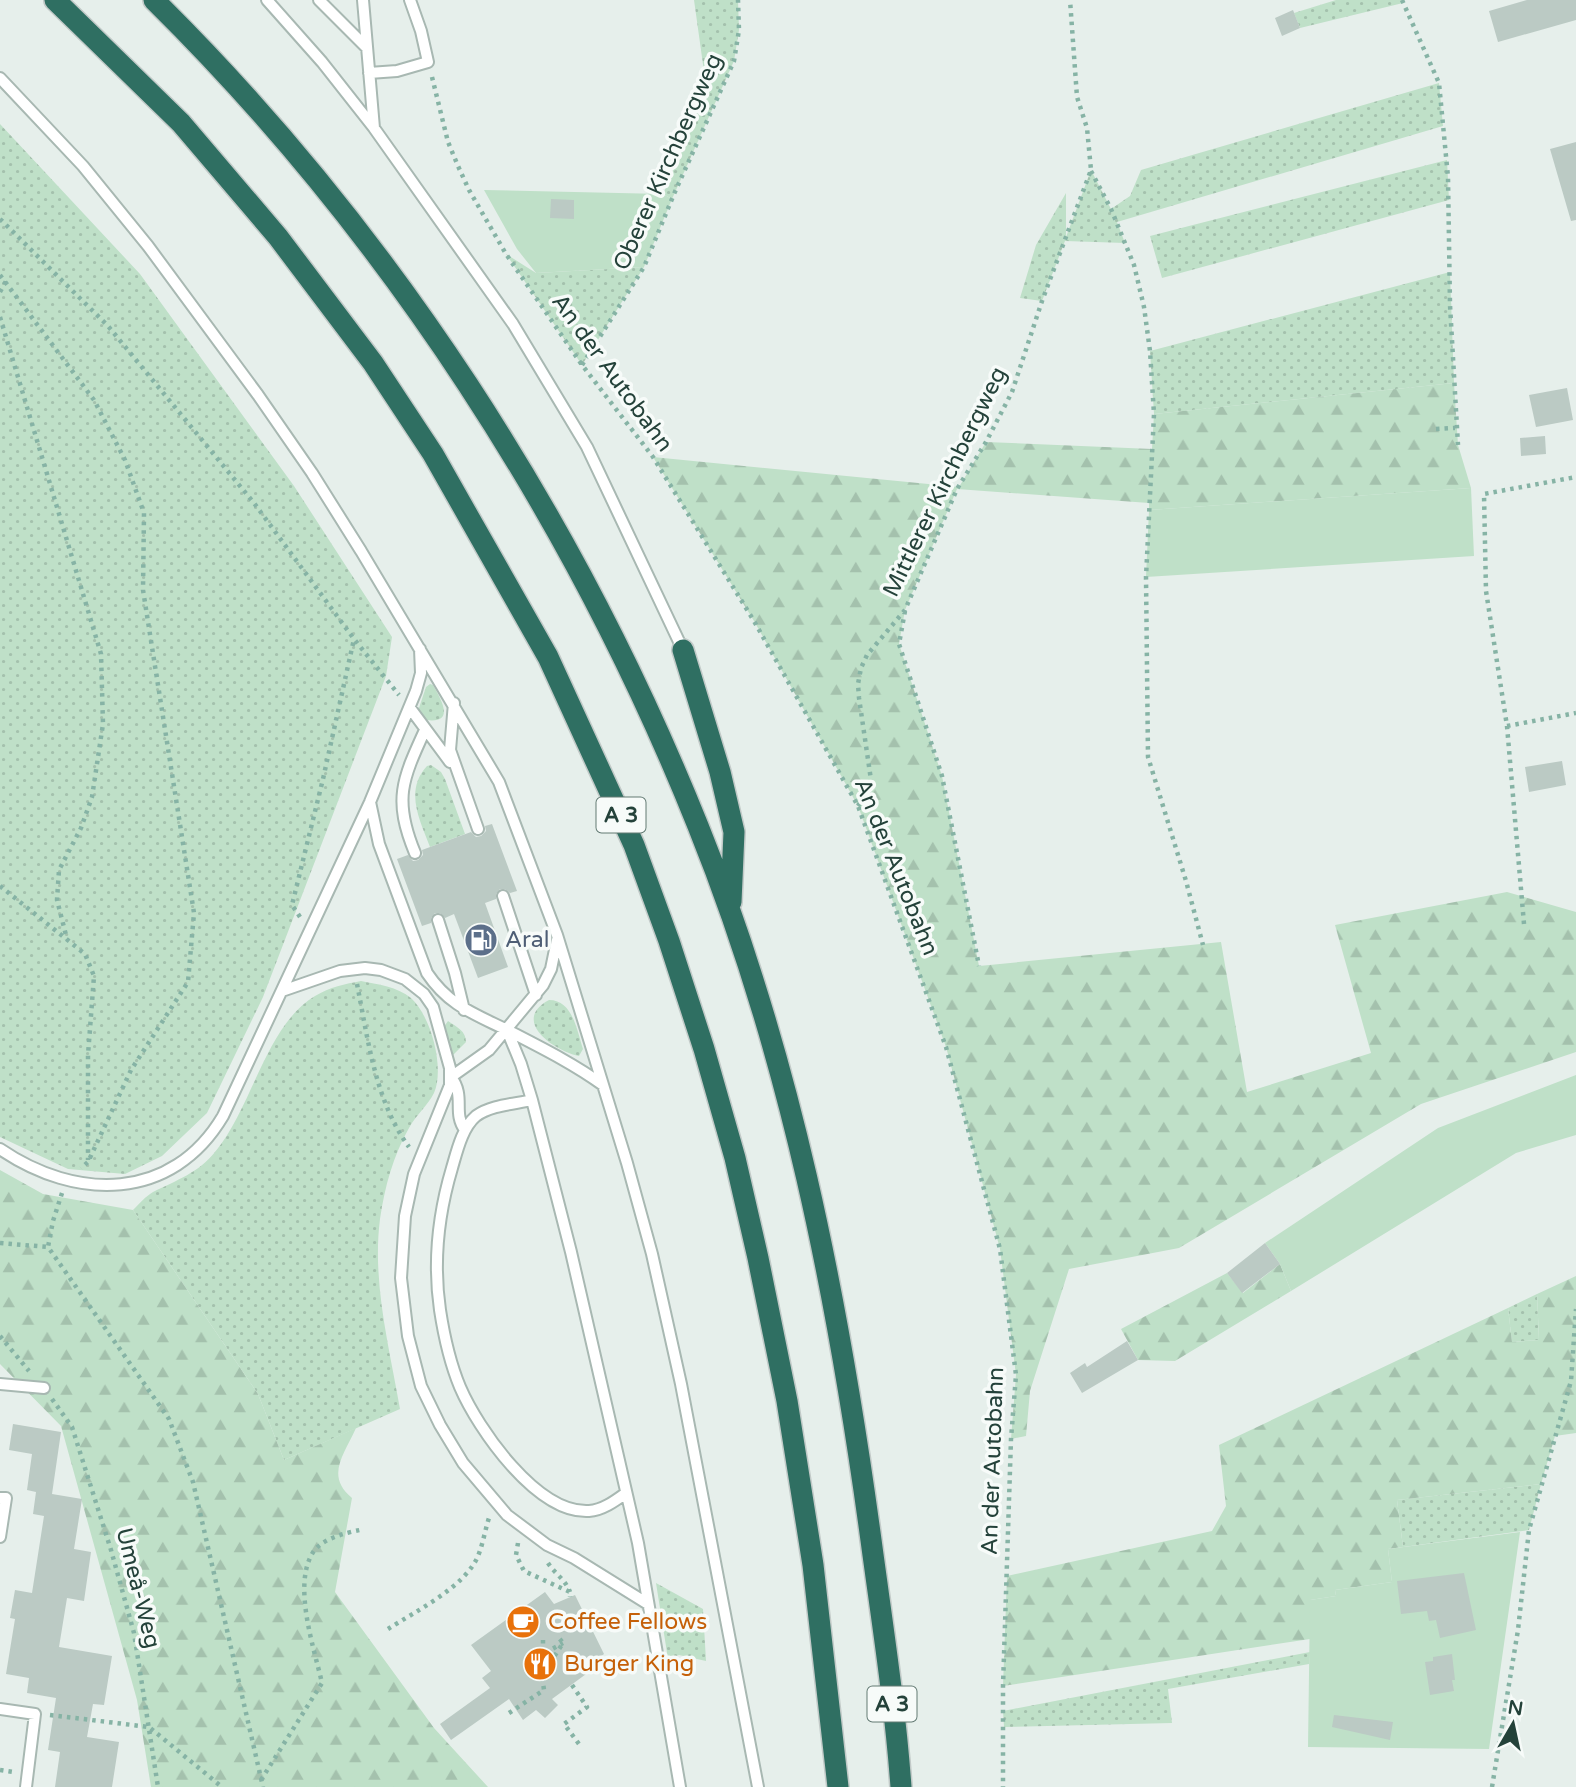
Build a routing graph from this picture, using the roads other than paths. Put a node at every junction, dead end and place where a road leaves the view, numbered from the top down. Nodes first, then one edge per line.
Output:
1 (55, 0) edge
2 (153, 0) edge
3 (267, 0) edge
4 (319, 0) edge
5 (363, 0) edge
6 (410, 0) edge
7 (367, 48) junction
8 (369, 73) junction
9 (0, 78) edge
10 (374, 128) junction
11 (420, 646) junction
12 (683, 650) joint
13 (454, 703) junction
14 (410, 708) junction
15 (425, 730) junction
16 (454, 766) junction
17 (370, 802) junction
18 (478, 829) dead end
19 (415, 853) dead end
20 (503, 896) dead end
21 (731, 914) junction
22 (438, 920) dead end
23 (557, 935) junction
24 (427, 972) junction
25 (414, 985) junction
26 (282, 991) junction
27 (536, 995) junction
28 (464, 1010) junction
29 (507, 1030) junction
30 (451, 1077) junction
31 (603, 1086) junction
32 (532, 1100) junction
33 (465, 1130) junction
34 (0, 1149) edge
35 (0, 1384) edge
36 (44, 1388) dead end
37 (626, 1493) junction
38 (0, 1497) edge
39 (0, 1536) edge
40 (648, 1604) junction
41 (0, 1709) edge
42 (26, 1787) edge
43 (680, 1787) edge
44 (758, 1787) edge
45 (838, 1787) edge
46 (901, 1787) edge

1 - 45 highway, A 3
2 - 21 highway, A 3
3 - 10 lane
4 - 7 lane
5 - 7 lane
6 - 8 lane
7 - 8 lane
8 - 10 lane
9 - 11 lane
10 - 12 lane
11 - 13 lane
11 - 14 lane
12 - 21 highway
13 - 16 lane
13 - 23 lane
14 - 15 lane
14 - 17 lane
15 - 16 lane
15 - 19 lane
16 - 18 lane
17 - 24 lane
17 - 26 lane
20 - 27 lane
21 - 46 highway, A 3
22 - 28 lane
23 - 27 lane
23 - 31 lane
24 - 25 lane
24 - 28 lane
25 - 26 lane
25 - 30 lane
26 - 34 lane
27 - 29 lane
28 - 29 lane
29 - 30 lane
29 - 31 lane
29 - 32 lane
30 - 33 lane
30 - 40 lane
31 - 44 lane
32 - 33 lane
32 - 37 lane
33 - 37 lane
35 - 36 lane
37 - 40 lane
38 - 39 lane
40 - 43 lane
41 - 42 lane

